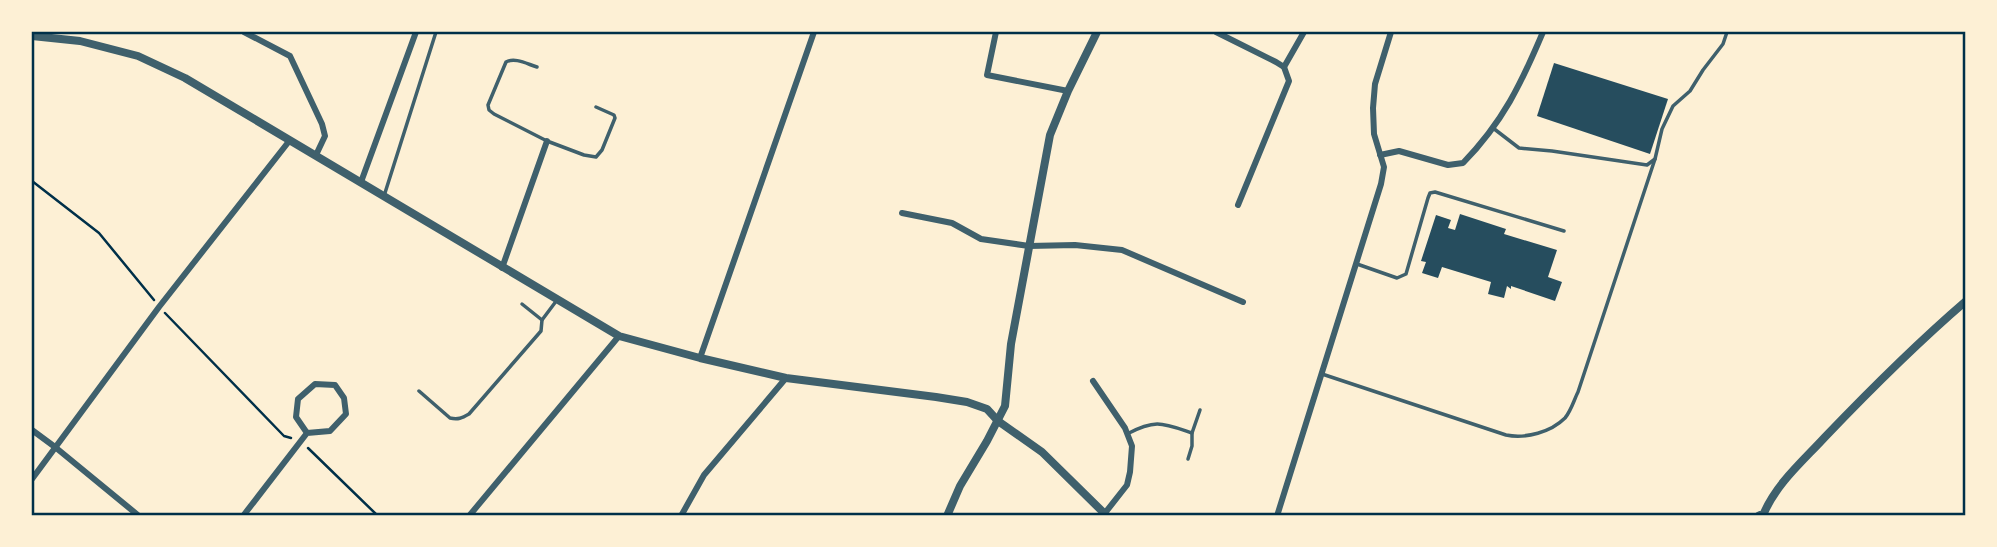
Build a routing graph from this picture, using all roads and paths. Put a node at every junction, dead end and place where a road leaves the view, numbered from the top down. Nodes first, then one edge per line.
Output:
1 (244, 32) edge
2 (416, 32) edge
3 (436, 32) edge
4 (814, 32) edge
5 (996, 32) edge
6 (1097, 32) edge
7 (1216, 32) edge
8 (1304, 32) edge
9 (1391, 32) edge
10 (1543, 32) edge
11 (1727, 32) edge
12 (32, 36) edge
13 (537, 66) dead end
14 (1284, 67) junction
15 (1068, 90) junction
16 (596, 107) dead end
17 (1493, 128) junction
18 (290, 140) junction
19 (547, 141) junction
20 (316, 155) junction
21 (1380, 155) junction
22 (1655, 159) junction
23 (361, 182) junction
24 (384, 196) junction
25 (1238, 205) dead end
26 (902, 214) dead end
27 (1564, 231) dead end
28 (1030, 246) junction
29 (1357, 264) junction
30 (502, 268) junction
31 (557, 300) junction
32 (1965, 301) edge
33 (1243, 302) dead end
34 (522, 304) dead end
35 (542, 320) junction
36 (619, 336) junction
37 (700, 358) junction
38 (1322, 374) junction
39 (786, 378) junction
40 (1093, 381) dead end
41 (419, 391) dead end
42 (1200, 411) dead end
43 (998, 421) junction
44 (32, 430) edge
45 (307, 433) junction
46 (1192, 433) junction
47 (1127, 434) junction
48 (301, 441) junction
49 (55, 447) junction
50 (1188, 459) dead end
51 (32, 479) edge
52 (1106, 514) edge
53 (1763, 515) edge
54 (139, 516) edge
55 (243, 516) edge
56 (378, 516) edge
57 (469, 516) edge
58 (681, 516) edge
59 (947, 516) edge
60 (1277, 516) edge

1 - 20 street
2 - 23 street
3 - 24 lane
4 - 37 street
5 - 15 street
6 - 15 street
7 - 14 street
8 - 14 street
9 - 21 street
10 - 17 street
11 - 22 lane
12 - 18 street
13 - 19 lane
14 - 25 street
15 - 28 street
16 - 19 lane
17 - 21 street
17 - 22 lane
18 - 20 street
18 - 49 street
19 - 30 street
20 - 23 street
21 - 29 street
22 - 38 lane
23 - 24 street
24 - 30 street
26 - 28 street
27 - 29 lane
28 - 33 street
28 - 43 street
29 - 38 street
30 - 31 street
31 - 35 lane
31 - 36 street
32 - 53 street
34 - 35 lane
35 - 41 lane
36 - 37 street
36 - 57 street
37 - 39 street
38 - 60 street
39 - 43 street
39 - 58 street
40 - 47 street
42 - 46 lane
43 - 52 street
43 - 59 street
44 - 49 street
45 - 45 street
45 - 48 street
46 - 47 lane
46 - 50 lane
47 - 52 street
48 - 55 street
48 - 56 path
49 - 51 street
49 - 54 street

